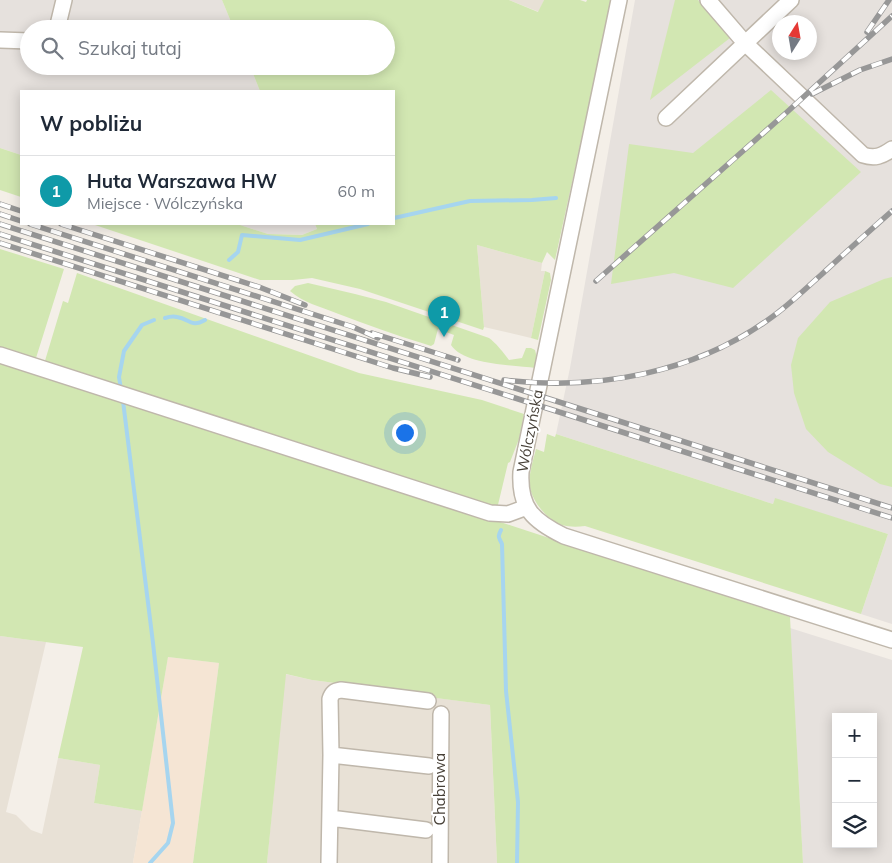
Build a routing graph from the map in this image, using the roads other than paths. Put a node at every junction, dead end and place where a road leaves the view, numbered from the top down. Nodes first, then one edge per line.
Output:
1 (64, 0) edge
2 (619, 0) edge
3 (708, 0) edge
4 (791, 0) edge
5 (59, 20) edge
6 (0, 40) edge
7 (20, 41) edge
8 (745, 43) junction
9 (666, 118) dead end
10 (892, 149) edge
11 (0, 356) edge
12 (527, 507) junction
13 (892, 640) edge
14 (428, 701) dead end
15 (441, 714) dead end
16 (331, 755) junction
17 (429, 766) dead end
18 (330, 818) junction
19 (426, 830) dead end
20 (329, 863) edge
21 (440, 863) edge

1 - 5 street
2 - 12 street, Wólczyńska
3 - 8 street
4 - 8 street
6 - 7 street
8 - 9 street
8 - 10 street
11 - 12 street
12 - 13 street, Wólczyńska
14 - 16 street
15 - 21 street, Chabrowa
16 - 17 street
16 - 18 street
18 - 19 street
18 - 20 street

